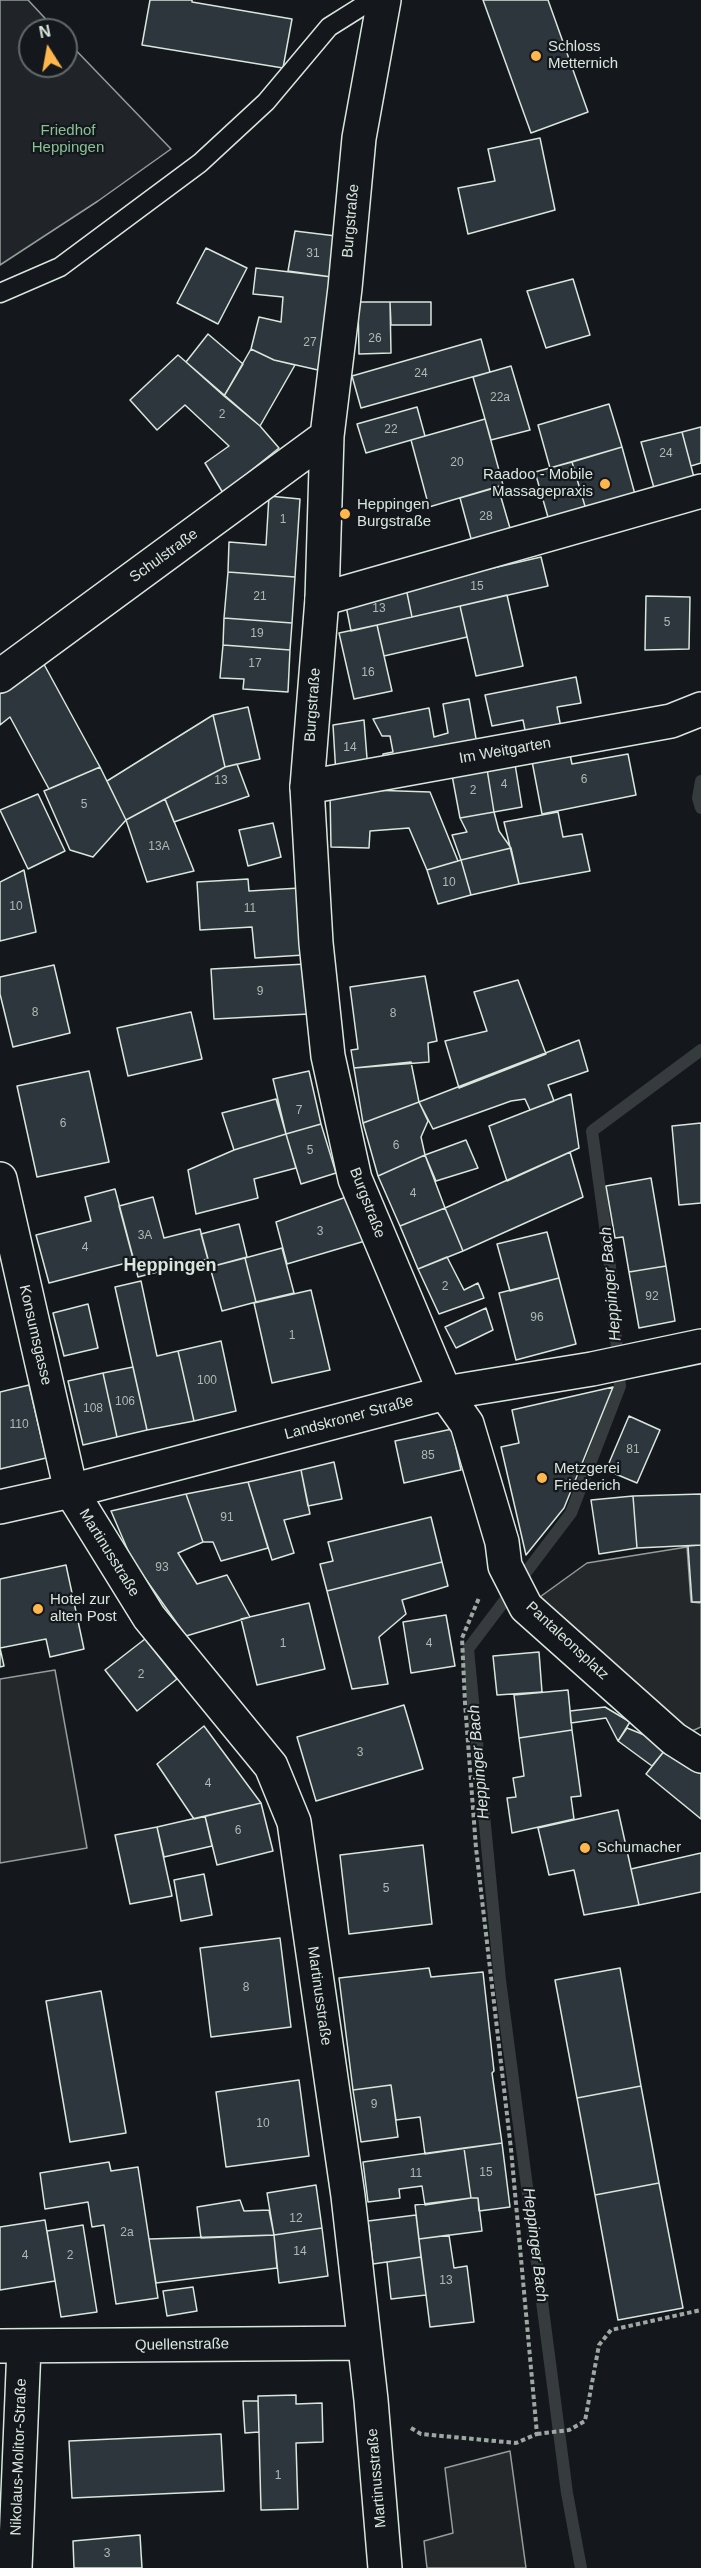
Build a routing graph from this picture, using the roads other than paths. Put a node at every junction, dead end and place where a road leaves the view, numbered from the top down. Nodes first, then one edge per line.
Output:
1 (372, 0) edge
2 (384, 0) edge
3 (0, 293) edge
4 (327, 436) junction
5 (701, 491) edge
6 (322, 599) junction
7 (0, 676) edge
8 (701, 709) edge
9 (307, 787) junction
10 (0, 1179) edge
11 (701, 1346) edge
12 (445, 1393) junction
13 (71, 1491) junction
14 (0, 1508) edge
15 (701, 1756) edge
16 (363, 2343) junction
17 (12, 2347) edge
18 (15, 2568) edge
19 (385, 2568) edge

1 - 3 lane
2 - 4 street, Burgstraße
4 - 6 street, Burgstraße
4 - 7 street, Schulstraße
5 - 6 street
6 - 9 street, Burgstraße
8 - 9 street, Im Weitgarten
9 - 12 street, Burgstraße
10 - 13 street, Konsumsgasse
11 - 12 street, Landskroner Straße
12 - 13 street, Landskroner Straße
12 - 15 street, Pantaleonsplatz
13 - 14 street, Landskroner Straße
13 - 16 street, Martinusstraße
16 - 17 street, Quellenstraße
16 - 19 street, Martinusstraße
17 - 18 street, Nikolaus-Molitor-Straße

